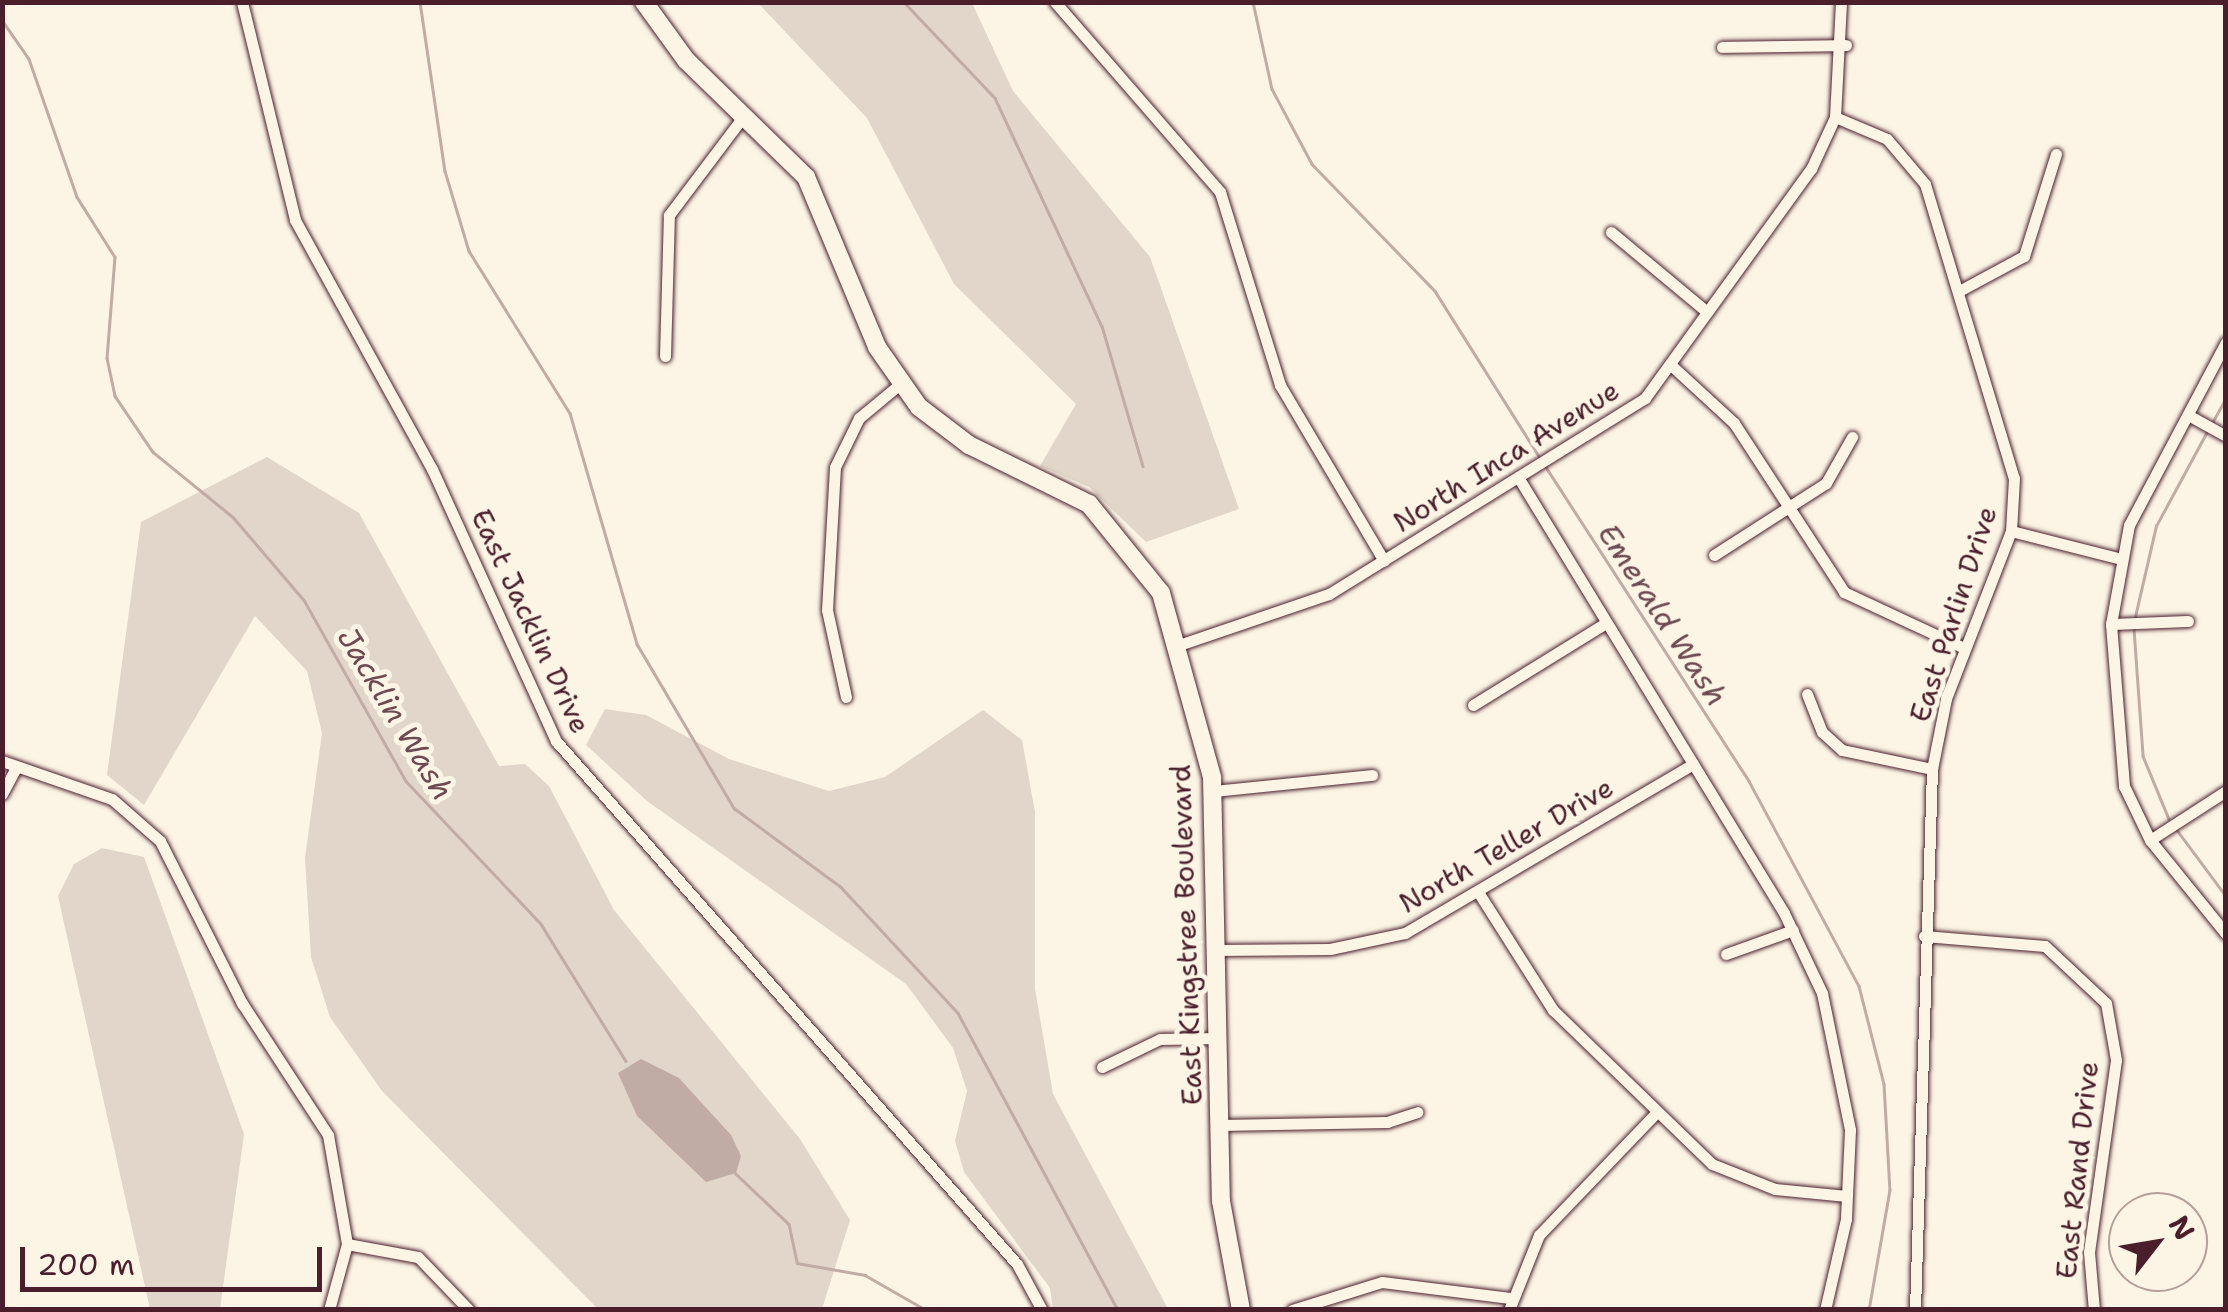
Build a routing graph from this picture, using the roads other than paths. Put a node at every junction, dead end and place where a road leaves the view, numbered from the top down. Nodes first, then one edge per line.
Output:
1 (242, 2) edge
2 (644, 2) edge
3 (1055, 2) edge
4 (1841, 2) edge
5 (1846, 45) junction
6 (1722, 48) dead end
7 (745, 114) junction
8 (1835, 117) junction
9 (2056, 154) dead end
10 (1612, 232) dead end
11 (1959, 291) junction
12 (1708, 312) junction
13 (2226, 342) edge
14 (666, 356) dead end
15 (1672, 366) junction
16 (900, 384) junction
17 (2188, 415) junction
18 (2226, 436) edge
19 (1852, 437) dead end
20 (1518, 477) junction
21 (1788, 510) junction
22 (2011, 531) junction
23 (1714, 555) dead end
24 (2118, 558) junction
25 (1384, 561) junction
26 (2188, 621) dead end
27 (1606, 624) junction
28 (2111, 624) junction
29 (1179, 645) junction
30 (1964, 648) junction
31 (1807, 694) dead end
32 (846, 697) dead end
33 (1473, 705) dead end
34 (2, 761) edge
35 (1693, 764) junction
36 (1932, 769) junction
37 (14, 770) junction
38 (1372, 775) dead end
39 (1214, 791) junction
40 (2226, 791) edge
41 (2, 794) edge
42 (2150, 840) junction
43 (1480, 895) junction
44 (1793, 930) junction
45 (2226, 934) edge
46 (1924, 936) junction
47 (1216, 950) junction
48 (1726, 954) dead end
49 (1217, 1038) junction
50 (1102, 1067) dead end
51 (1418, 1112) dead end
52 (1656, 1112) junction
53 (1219, 1125) junction
54 (1846, 1196) junction
55 (346, 1244) junction
56 (1510, 1304) edge
57 (329, 1310) edge
58 (468, 1310) edge
59 (1042, 1310) edge
60 (1241, 1310) edge
61 (1292, 1310) edge
62 (1825, 1310) edge
63 (1916, 1310) edge
64 (2094, 1310) edge

1 - 59 street, East Jacklin Drive
2 - 7 street, East Kingstree Boulevard
3 - 25 street
4 - 5 street, North Inca Avenue
5 - 6 street
5 - 8 street, North Inca Avenue
7 - 14 street
7 - 16 street, East Kingstree Boulevard
8 - 11 street, East Parlin Drive
8 - 12 street, North Inca Avenue
9 - 11 street
10 - 12 street
11 - 22 street, East Parlin Drive
12 - 15 street, North Inca Avenue
13 - 17 street
15 - 20 street, North Inca Avenue
15 - 21 street
16 - 29 street, East Kingstree Boulevard
16 - 32 street
17 - 18 street
17 - 24 street
19 - 21 street
20 - 25 street, North Inca Avenue
20 - 27 street
21 - 23 street
21 - 30 street
22 - 24 street
22 - 30 street, East Parlin Drive
24 - 28 street
25 - 29 street, North Inca Avenue
26 - 28 street
27 - 33 street
27 - 35 street
28 - 42 street
29 - 39 street, East Kingstree Boulevard
30 - 36 street, East Parlin Drive
31 - 36 street
34 - 37 street
35 - 43 street, North Teller Drive
35 - 44 street
36 - 46 street, East Parlin Drive
37 - 41 street
37 - 55 street
38 - 39 street
39 - 47 street, East Kingstree Boulevard
40 - 42 street
42 - 45 street
43 - 47 street, North Teller Drive
43 - 52 street
44 - 48 street
44 - 54 street
46 - 63 street, East Parlin Drive
46 - 64 street, East Rand Drive
47 - 49 street, East Kingstree Boulevard
49 - 50 street
49 - 53 street, East Kingstree Boulevard
51 - 53 street
52 - 54 street
52 - 56 street
53 - 60 street, East Kingstree Boulevard
54 - 62 street
55 - 57 street
55 - 58 street
56 - 61 street

